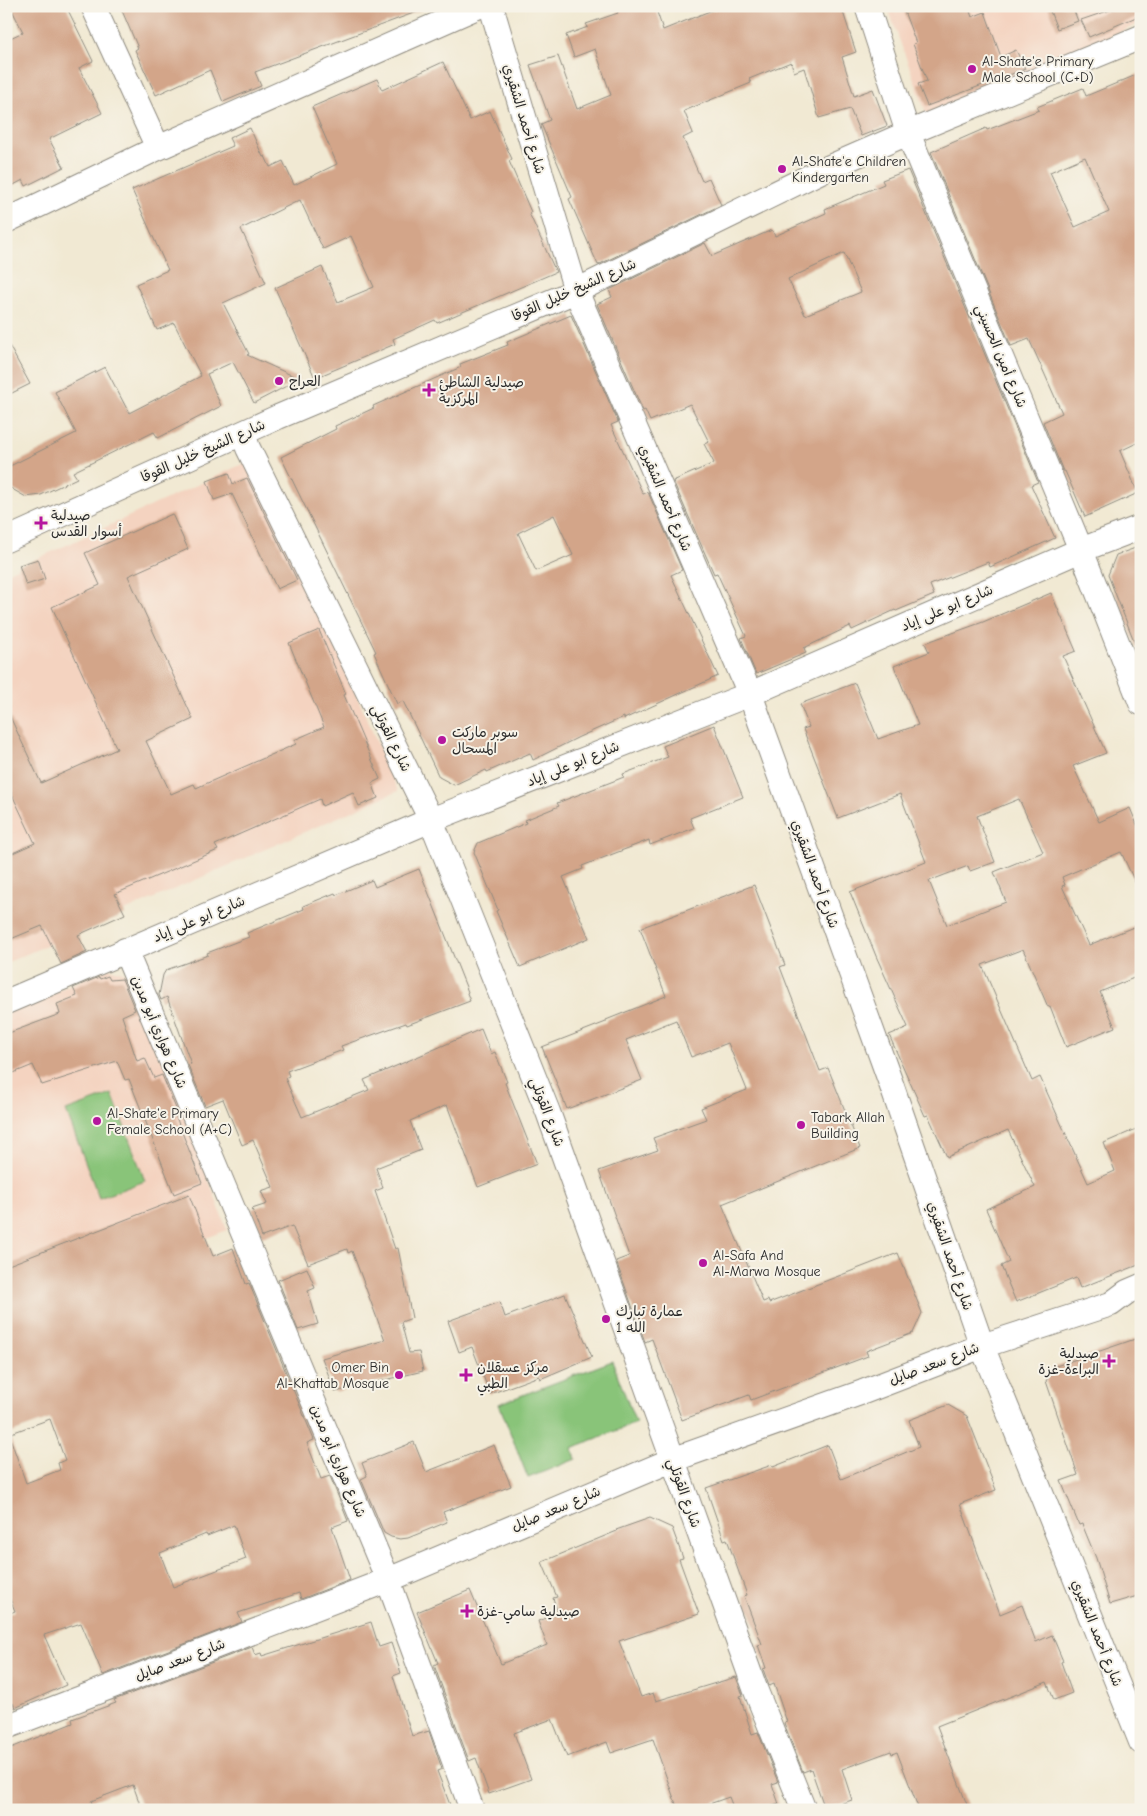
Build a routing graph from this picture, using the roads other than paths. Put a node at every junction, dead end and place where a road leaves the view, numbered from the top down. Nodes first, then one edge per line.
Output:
1 (93, 6) edge
2 (479, 6) edge
3 (491, 6) edge
4 (867, 6) edge
5 (1141, 37) edge
6 (908, 133) junction
7 (158, 148) junction
8 (6, 221) edge
9 (576, 291) junction
10 (243, 434) junction
11 (1141, 527) edge
12 (9, 534) edge
13 (1081, 550) junction
14 (750, 694) junction
15 (1141, 703) edge
16 (431, 820) junction
17 (125, 950) junction
18 (6, 1002) edge
19 (1141, 1286) edge
20 (1111, 1304) junction
21 (1141, 1304) edge
22 (982, 1346) junction
23 (672, 1460) junction
24 (388, 1580) junction
25 (6, 1727) edge
26 (1141, 1742) edge
27 (472, 1810) edge
28 (804, 1810) edge

1 - 7 street
2 - 7 street
3 - 9 street, شارع أحمد الشقيري
4 - 6 street, شارع أمين الحسيني
5 - 6 street, شارع الشيخ خليل القوقا
6 - 9 street, شارع الشيخ خليل القوقا
6 - 13 street, شارع أمين الحسيني
7 - 8 street
9 - 10 street, شارع الشيخ خليل القوقا
9 - 14 street, شارع أحمد الشقيري
10 - 12 street, شارع الشيخ خليل القوقا
10 - 16 street, شارع القوتلي
11 - 13 street, شارع ابو على إياد
13 - 14 street, شارع ابو على إياد
13 - 15 street, شارع أمين الحسيني
14 - 16 street, شارع ابو على إياد
14 - 22 street, شارع أحمد الشقيري
16 - 17 street, شارع ابو على إياد
16 - 23 street, شارع القوتلي
17 - 18 street, شارع ابو على إياد
17 - 24 street, شارع هواري أبو مدين
19 - 20 street, شارع سعد صايل
20 - 21 street, شارع سعد صايل
20 - 22 street, شارع سعد صايل
22 - 23 street, شارع سعد صايل
22 - 26 street, شارع أحمد الشقيري
23 - 24 street, شارع سعد صايل
23 - 28 street, شارع القوتلي
24 - 25 street, شارع سعد صايل
24 - 27 street, شارع هواري أبو مدين

